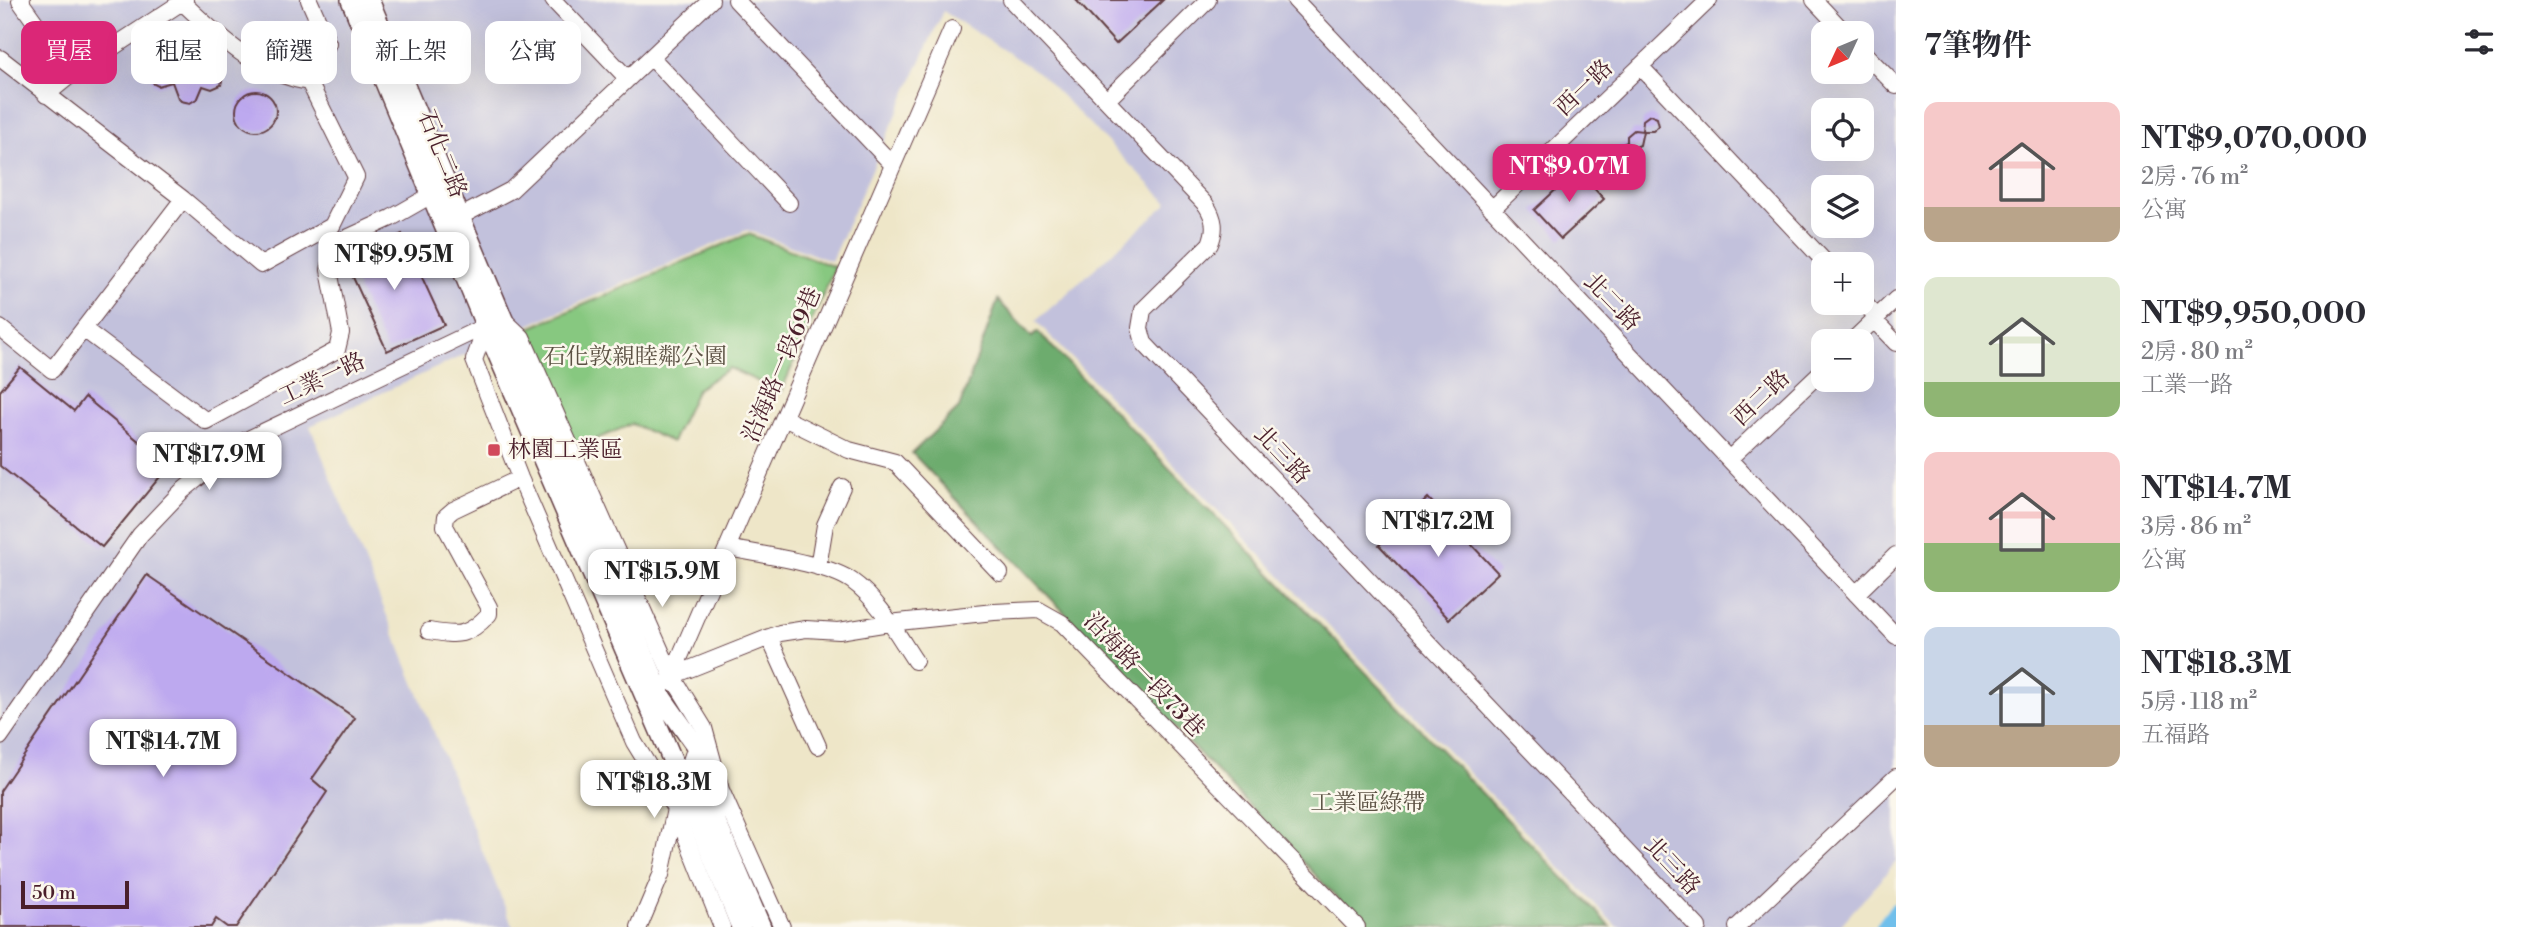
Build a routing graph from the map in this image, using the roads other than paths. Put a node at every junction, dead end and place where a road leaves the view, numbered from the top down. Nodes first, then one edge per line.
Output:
1 (22, 0) edge
2 (309, 0) edge
3 (351, 0) edge
4 (369, 0) edge
5 (553, 0) edge
6 (711, 0) edge
7 (736, 0) edge
8 (1011, 0) edge
9 (1208, 0) edge
10 (1294, 0) edge
11 (1709, 0) edge
12 (1814, 0) edge
13 (184, 1) edge
14 (34, 21) edge
15 (318, 21) edge
16 (1834, 21) edge
17 (952, 29) dead end
18 (117, 45) edge
19 (241, 52) edge
20 (651, 57) junction
21 (0, 58) edge
22 (1874, 63) edge
23 (1640, 66) junction
24 (628, 79) junction
25 (60, 84) edge
26 (310, 84) edge
27 (1896, 86) edge
28 (46, 95) junction
29 (1107, 100) junction
30 (893, 165) junction
31 (439, 191) junction
32 (183, 199) junction
33 (789, 203) dead end
34 (1492, 209) junction
35 (451, 221) junction
36 (332, 226) junction
37 (336, 243) junction
38 (1816, 252) edge
39 (1896, 299) edge
40 (1872, 315) edge
41 (1875, 319) junction
42 (494, 323) junction
43 (0, 328) edge
44 (1865, 329) edge
45 (85, 330) junction
46 (1896, 343) edge
47 (1811, 381) edge
48 (784, 418) junction
49 (1729, 459) junction
50 (520, 478) junction
51 (842, 487) dead end
52 (728, 548) junction
53 (1896, 555) edge
54 (818, 567) junction
55 (1000, 573) dead end
56 (1856, 594) junction
57 (889, 623) junction
58 (429, 631) dead end
59 (1896, 636) edge
60 (769, 638) junction
61 (915, 662) dead end
62 (672, 676) junction
63 (662, 698) junction
64 (652, 718) junction
65 (0, 737) edge
66 (700, 737) junction
67 (818, 746) dead end
68 (1896, 776) edge
69 (684, 787) junction
70 (675, 809) junction
71 (639, 927) edge
72 (722, 927) edge
73 (741, 927) edge
74 (761, 927) edge
75 (782, 927) edge
76 (1357, 927) edge
77 (1698, 927) edge
78 (1737, 927) edge

1 - 14 street
2 - 15 street
3 - 31 main road, 石化二路
4 - 31 main road, 石化二路
5 - 24 street
6 - 20 street
7 - 30 street
8 - 29 street, 北三路
9 - 29 street
10 - 34 street, 北二路
11 - 23 street, 西一路
12 - 16 street
13 - 18 street
13 - 19 street
17 - 30 street, 沿海路一段69巷
20 - 24 street
20 - 33 street
21 - 28 street
22 - 27 street
23 - 34 street, 西一路
23 - 38 street
24 - 35 street
25 - 28 street
26 - 36 street
28 - 32 street
29 - 77 street, 北三路
30 - 48 street, 沿海路一段69巷
31 - 35 main road, 石化二路
31 - 37 street
32 - 36 street
32 - 45 street
34 - 49 street, 北二路
35 - 42 main road, 石化二路
36 - 37 street
37 - 45 street
39 - 41 street
40 - 41 street
41 - 44 street
41 - 46 street
42 - 50 street
42 - 62 street
42 - 63 main road
42 - 64 main road
42 - 65 street, 工業一路
43 - 45 street
47 - 49 street, 西二路
48 - 52 street, 沿海路一段69巷
48 - 55 street
49 - 56 street, 北二路
50 - 58 street
50 - 70 street
51 - 54 street
52 - 54 street
52 - 62 street, 沿海路一段69巷
53 - 56 street
54 - 57 street
56 - 59 street, 北二路
57 - 60 street, 沿海路一段73巷
57 - 61 street
57 - 76 street, 沿海路一段73巷
60 - 62 street, 沿海路一段73巷
60 - 67 street
62 - 63 street, 沿海路一段69巷
62 - 66 street
63 - 64 street, 沿海路一段69巷
63 - 66 main road
64 - 69 main road
66 - 69 street
66 - 74 main road
66 - 75 street
68 - 78 street
69 - 70 street
69 - 73 main road
70 - 71 street
70 - 72 street

